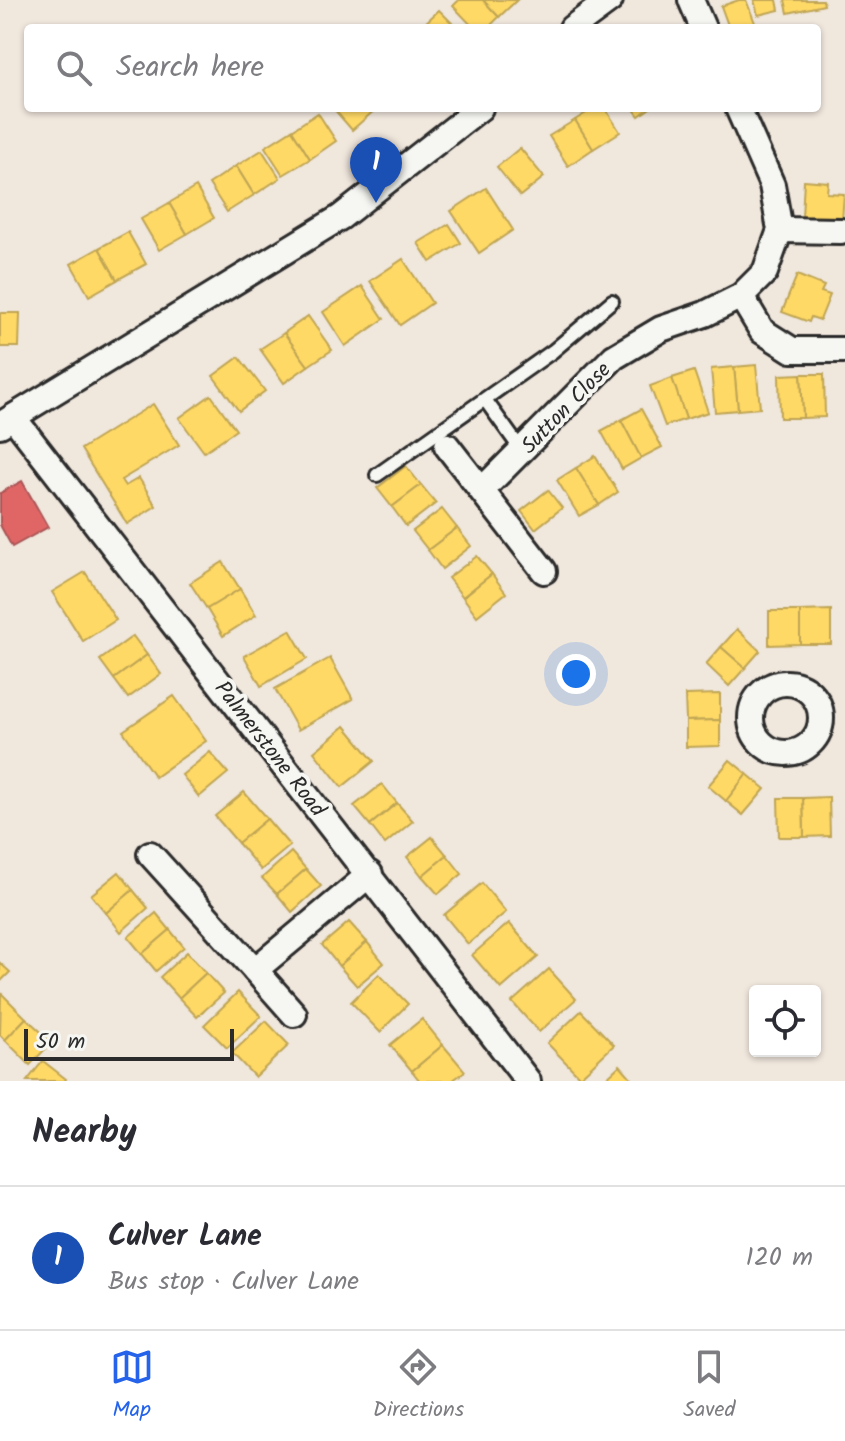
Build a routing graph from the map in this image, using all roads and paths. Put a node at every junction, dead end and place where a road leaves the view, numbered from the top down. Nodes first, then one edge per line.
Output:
1 (610, 0) edge
2 (691, 0) edge
3 (577, 24) edge
4 (701, 24) edge
5 (475, 112) edge
6 (740, 112) edge
7 (780, 230) junction
8 (841, 231) dead end
9 (741, 296) junction
10 (612, 301) dead end
11 (845, 350) edge
12 (486, 401) junction
13 (6, 421) edge
14 (447, 446) dead end
15 (522, 451) junction
16 (377, 475) dead end
17 (483, 489) junction
18 (544, 571) dead end
19 (150, 854) dead end
20 (370, 874) junction
21 (255, 970) junction
22 (294, 1014) dead end
23 (528, 1081) edge

1 - 3 street
2 - 4 street
5 - 13 street
6 - 7 street, Sutton Close
7 - 8 street
7 - 9 street, Sutton Close
9 - 11 street
9 - 15 street, Sutton Close
10 - 12 lane
12 - 15 lane
12 - 16 lane
13 - 20 street, Palmerstone Road
14 - 17 street
15 - 17 street, Sutton Close
17 - 18 street
19 - 21 street
20 - 21 street
20 - 23 street, Palmerstone Road
21 - 22 street

